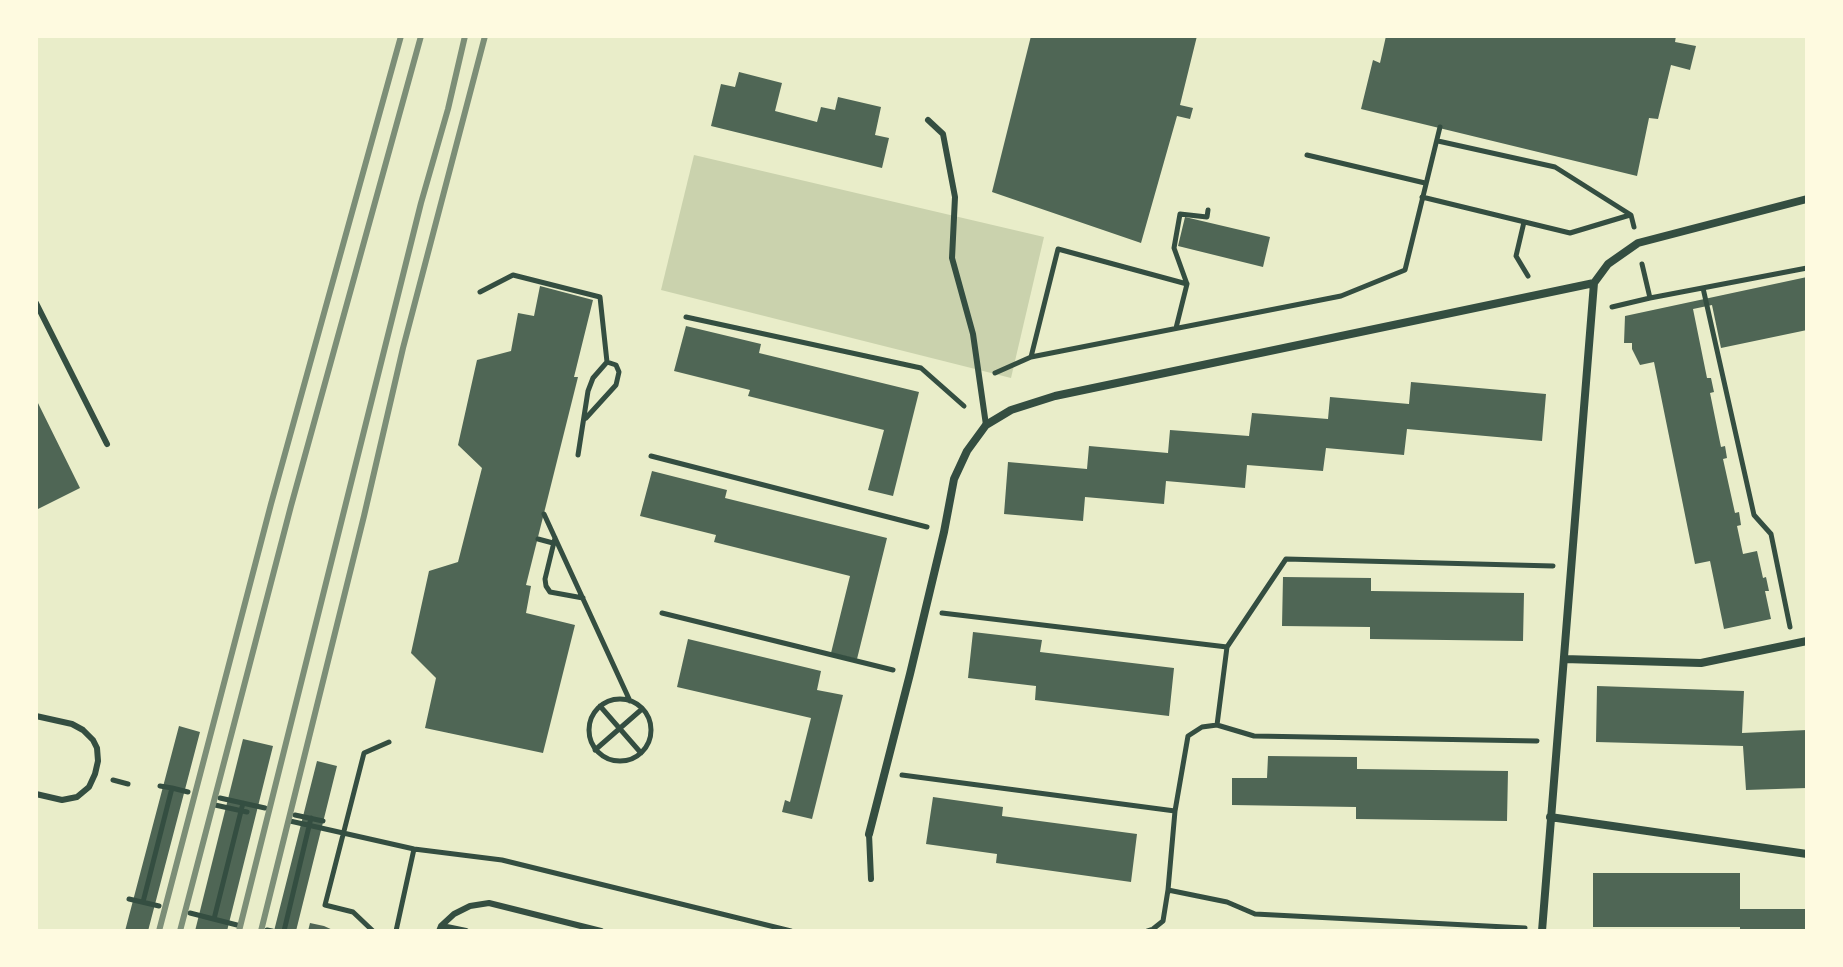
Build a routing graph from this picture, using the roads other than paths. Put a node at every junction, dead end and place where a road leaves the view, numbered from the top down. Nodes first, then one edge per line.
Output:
1 (928, 120) dead end
2 (1807, 199) edge
3 (1594, 283) junction
4 (36, 303) edge
5 (986, 425) junction
6 (107, 444) dead end
7 (1807, 641) edge
8 (1564, 659) junction
9 (36, 716) edge
10 (36, 794) edge
11 (1550, 817) junction
12 (869, 834) joint
13 (1807, 854) edge
14 (871, 879) dead end
15 (440, 929) edge
16 (1542, 930) edge
17 (466, 931) edge
18 (601, 931) edge

1 - 5 lane
2 - 3 street
3 - 5 street
3 - 8 street
4 - 6 lane
5 - 12 street
7 - 8 street
8 - 11 street
9 - 10 lane
11 - 13 street
11 - 16 street
12 - 14 lane
15 - 17 lane
15 - 18 lane

